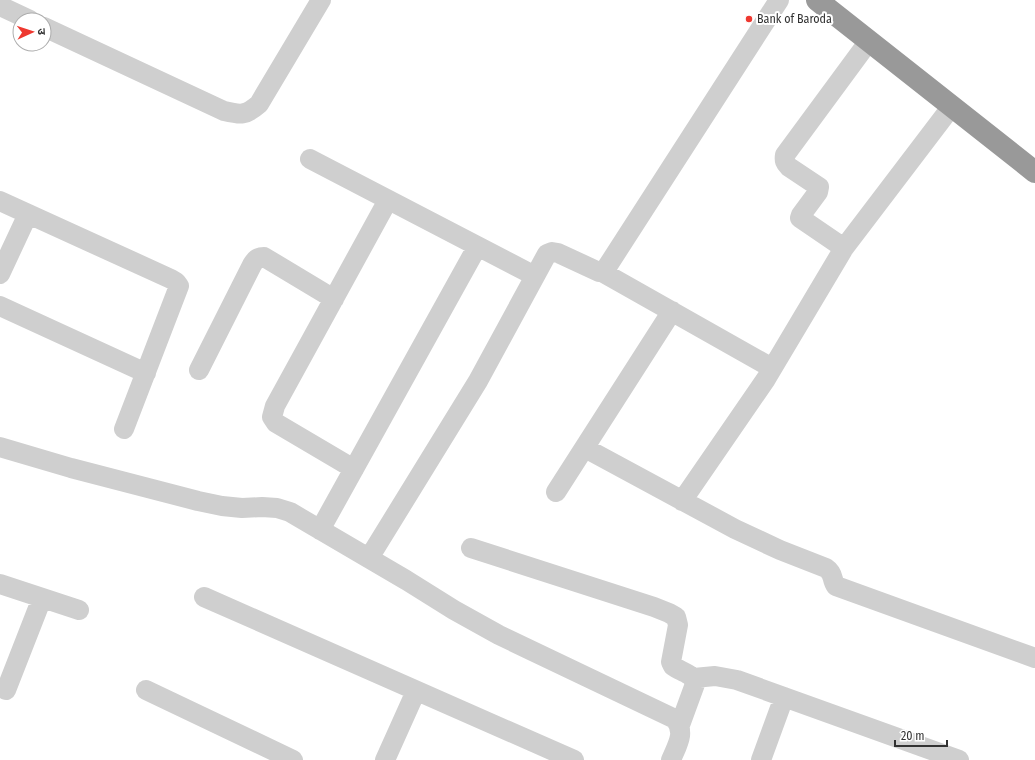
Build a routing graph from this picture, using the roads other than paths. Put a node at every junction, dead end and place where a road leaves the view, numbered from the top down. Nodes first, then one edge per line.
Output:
1 (321, 0) edge
2 (779, 0) edge
3 (817, 0) edge
4 (0, 6) edge
5 (13, 12) edge
6 (52, 31) edge
7 (869, 41) junction
8 (952, 106) junction
9 (310, 159) dead end
10 (1035, 172) edge
11 (388, 200) junction
12 (0, 201) edge
13 (28, 214) junction
14 (478, 247) junction
15 (844, 248) junction
16 (602, 272) junction
17 (0, 274) edge
18 (535, 276) junction
19 (334, 299) junction
20 (0, 306) edge
21 (672, 311) junction
22 (772, 368) junction
23 (199, 370) dead end
24 (146, 373) junction
25 (124, 429) dead end
26 (585, 448) junction
27 (1, 452) edge
28 (354, 469) junction
29 (556, 492) dead end
30 (682, 501) junction
31 (320, 530) junction
32 (471, 548) dead end
33 (369, 558) junction
34 (0, 584) edge
35 (204, 597) dead end
36 (42, 598) junction
37 (78, 610) dead end
38 (1035, 658) edge
39 (694, 678) junction
40 (6, 690) dead end
41 (146, 690) dead end
42 (416, 691) junction
43 (784, 697) junction
44 (680, 726) junction
45 (541, 754) edge
46 (293, 760) edge
47 (385, 760) edge
48 (574, 760) edge
49 (671, 760) edge
50 (761, 760) edge
51 (959, 760) edge

1 - 6 street
2 - 16 street
3 - 7 highway
4 - 5 street
7 - 8 highway
7 - 15 street
8 - 10 highway
8 - 15 street
9 - 11 street
11 - 14 street
11 - 19 street
12 - 13 street
13 - 17 street
13 - 24 street
14 - 18 street
14 - 28 street
15 - 22 street
16 - 18 street
16 - 21 street
18 - 33 street
19 - 23 street
19 - 28 street
20 - 24 street
21 - 22 street
21 - 26 street
22 - 30 street
24 - 25 street
26 - 29 street
26 - 30 street
27 - 31 street
28 - 31 street
30 - 38 street
31 - 33 street
32 - 39 street
33 - 44 street
34 - 36 street
35 - 42 street
36 - 37 street
36 - 40 street
39 - 43 street
39 - 44 street
41 - 46 street
42 - 45 street
42 - 47 street
43 - 50 street
43 - 51 street
44 - 49 street
45 - 48 street

